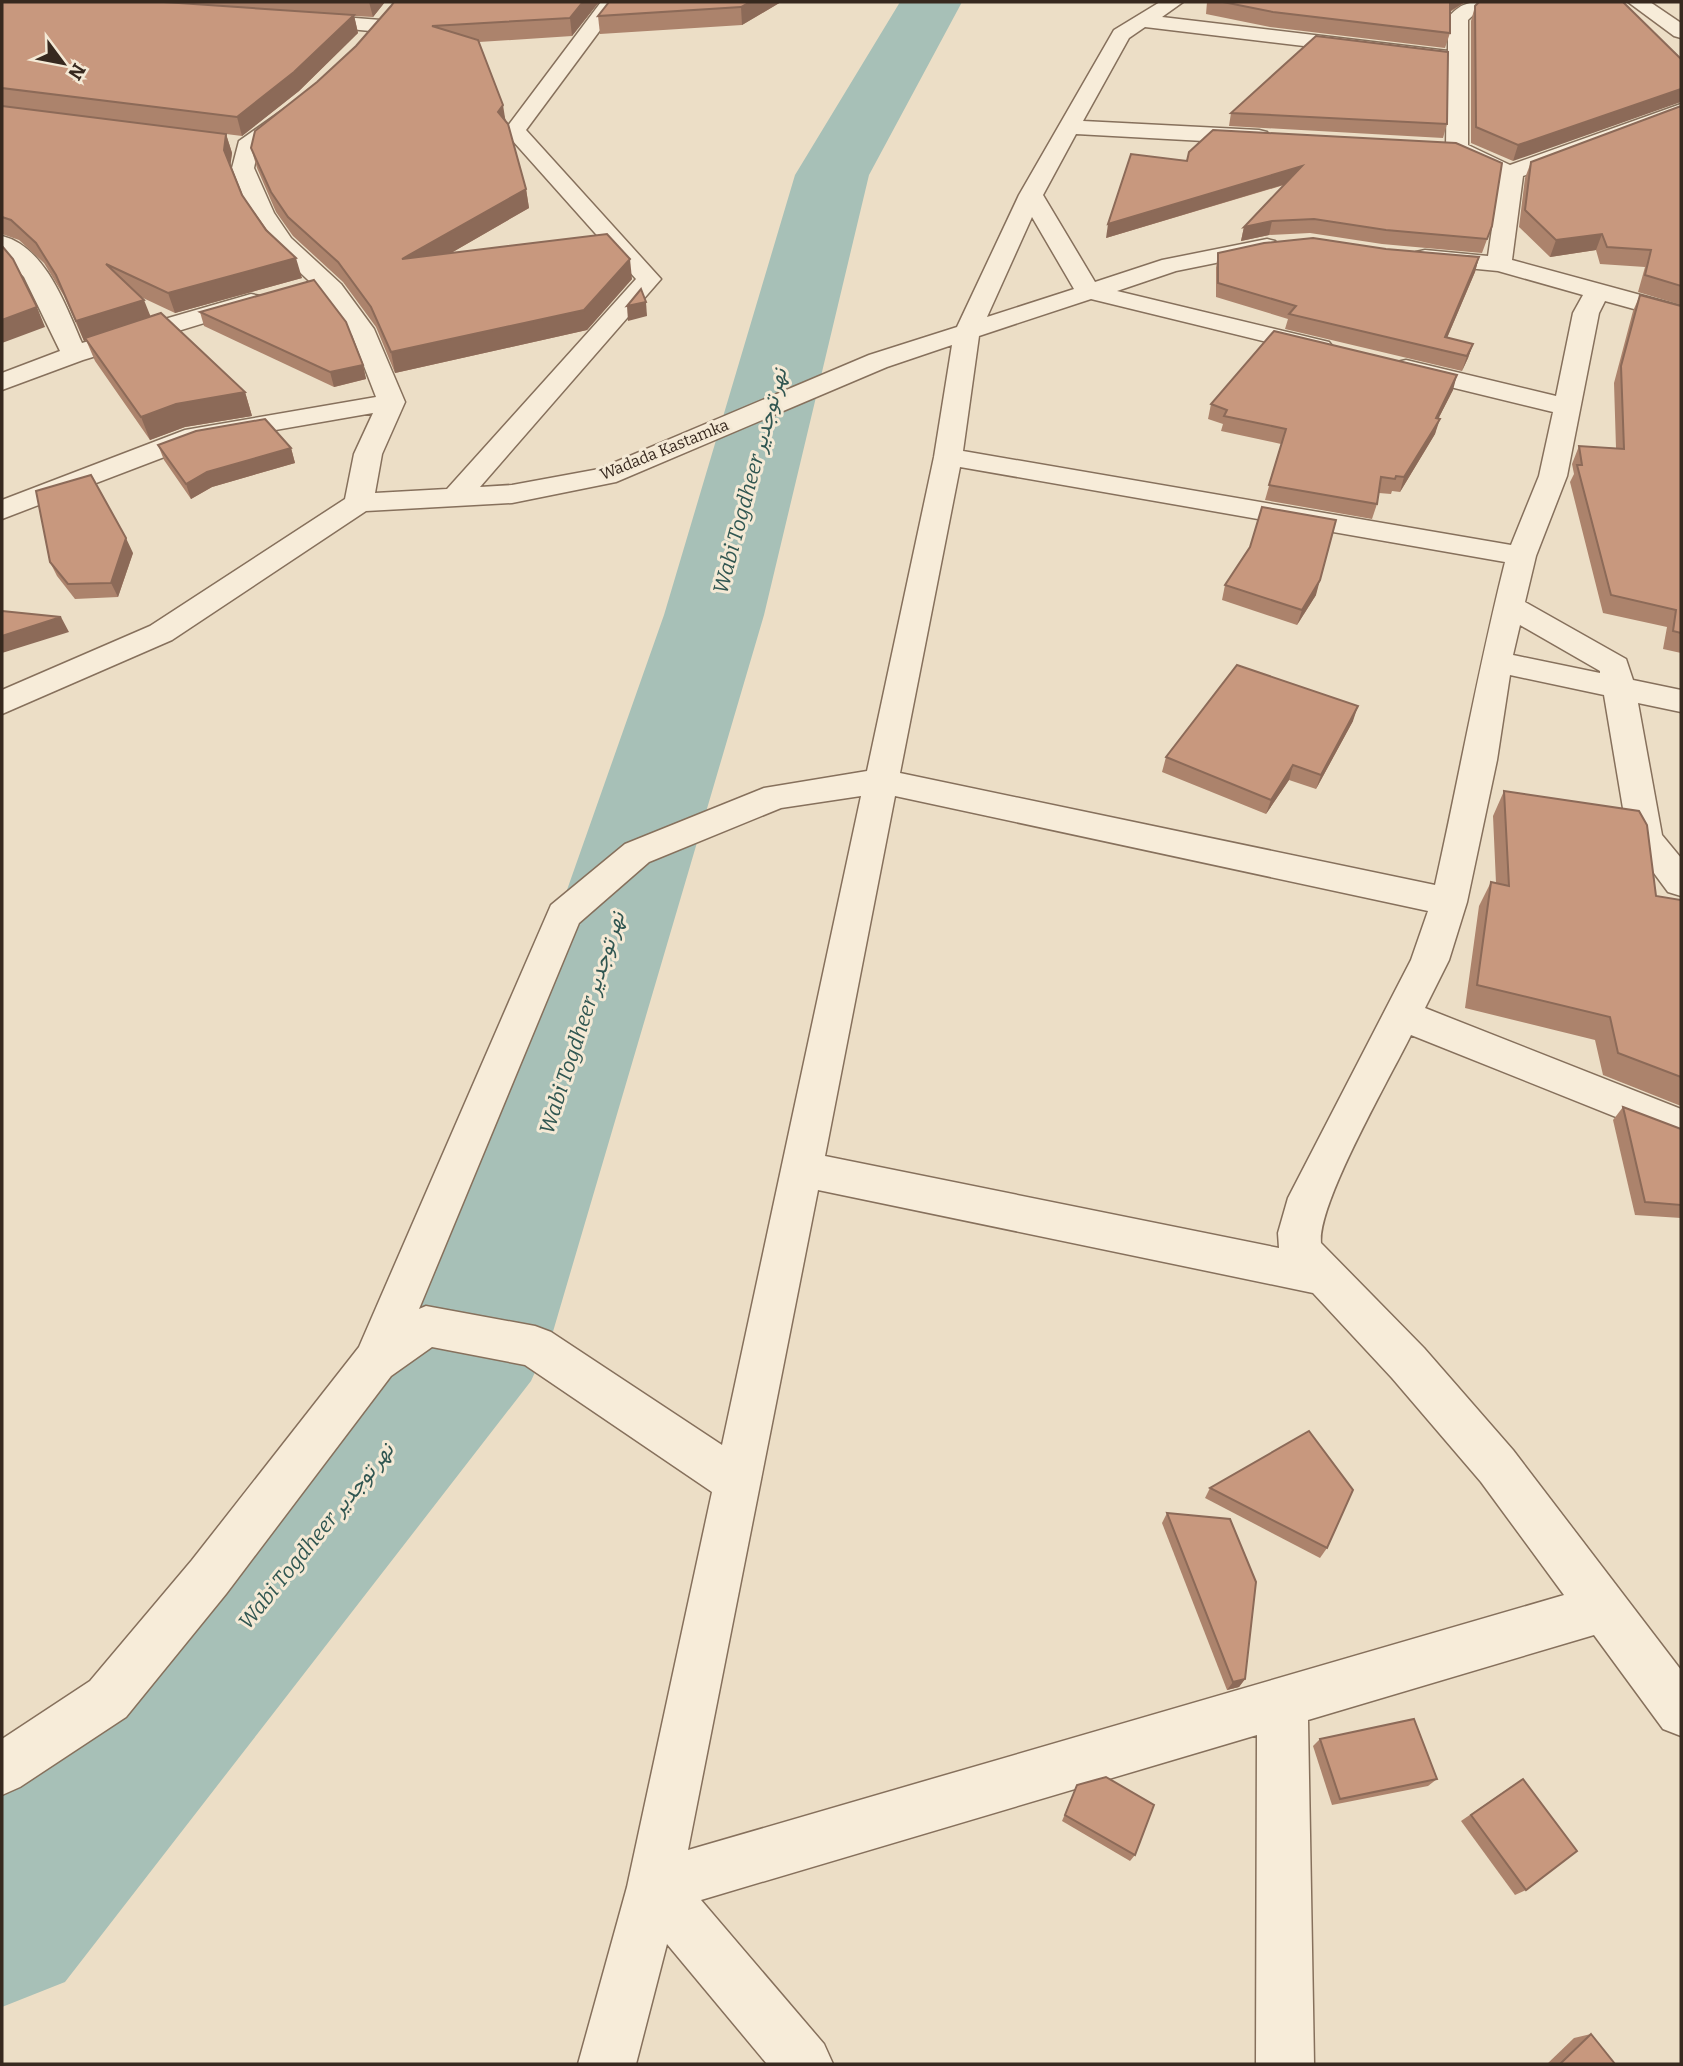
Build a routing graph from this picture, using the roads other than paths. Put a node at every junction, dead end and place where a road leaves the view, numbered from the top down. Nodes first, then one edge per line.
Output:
1 (611, 2) edge
2 (1173, 2) edge
3 (1477, 2) edge
4 (1638, 2) edge
5 (285, 19) edge
6 (1141, 21) junction
7 (1681, 32) edge
8 (362, 45) edge
9 (1458, 58) junction
10 (314, 93) edge
11 (1681, 110) edge
12 (1069, 127) junction
13 (1277, 138) edge
14 (220, 142) edge
15 (247, 146) junction
16 (1429, 146) edge
17 (1457, 148) junction
18 (1512, 172) junction
19 (1031, 195) junction
20 (2, 243) edge
21 (1296, 244) edge
22 (1406, 256) edge
23 (1499, 264) junction
24 (324, 282) junction
25 (299, 289) edge
26 (1088, 291) junction
27 (1597, 291) junction
28 (274, 295) edge
29 (1681, 314) edge
30 (967, 332) junction
31 (1341, 352) edge
32 (74, 354) junction
33 (1381, 362) edge
34 (2, 382) edge
35 (392, 402) junction
36 (1567, 407) junction
37 (948, 457) junction
38 (456, 497) junction
39 (359, 503) junction
40 (2, 510) edge
41 (1521, 556) junction
42 (1510, 606) junction
43 (1496, 662) junction
44 (1619, 688) junction
45 (1681, 701) edge
46 (2, 703) edge
47 (882, 781) junction
48 (1681, 883) edge
49 (1449, 902) junction
50 (1402, 1015) junction
51 (1681, 1126) edge
52 (803, 1168) junction
53 (1322, 1276) junction
54 (375, 1362) junction
55 (738, 1483) junction
56 (1603, 1608) junction
57 (1282, 1702) junction
58 (1681, 1711) edge
59 (2, 1769) edge
60 (654, 1887) junction
61 (607, 2064) edge
62 (804, 2064) edge
63 (1285, 2064) edge

1 - 38 street
2 - 6 street
3 - 9 street
4 - 7 street
5 - 8 street
6 - 9 street
6 - 12 street
9 - 17 street
10 - 15 street
11 - 18 street
12 - 13 street
12 - 19 street
14 - 15 street
15 - 24 street
16 - 17 street
17 - 18 street
18 - 23 street
19 - 26 street
19 - 30 street
20 - 32 street
21 - 26 street, Wadada Kastamka
22 - 23 street
23 - 27 street
24 - 25 street
24 - 35 street
26 - 30 street, Wadada Kastamka
26 - 31 street
27 - 29 street
27 - 36 street
28 - 32 street
30 - 37 street
30 - 38 street, Wadada Kastamka
32 - 34 street
33 - 36 street
35 - 39 street
35 - 40 street
36 - 41 street
37 - 41 street
37 - 47 street
38 - 39 street, Wadada Kastamka
39 - 46 street
41 - 42 street
42 - 43 street
42 - 44 street
43 - 44 street
43 - 49 street
44 - 45 street
44 - 48 street
47 - 49 street
47 - 52 street
47 - 54 street
49 - 50 street
50 - 51 street
50 - 53 street
52 - 53 street
52 - 55 street
53 - 56 street
54 - 55 street
54 - 59 street
55 - 60 street
56 - 57 street
56 - 58 street
57 - 60 street
57 - 63 street
60 - 61 street
60 - 62 street

